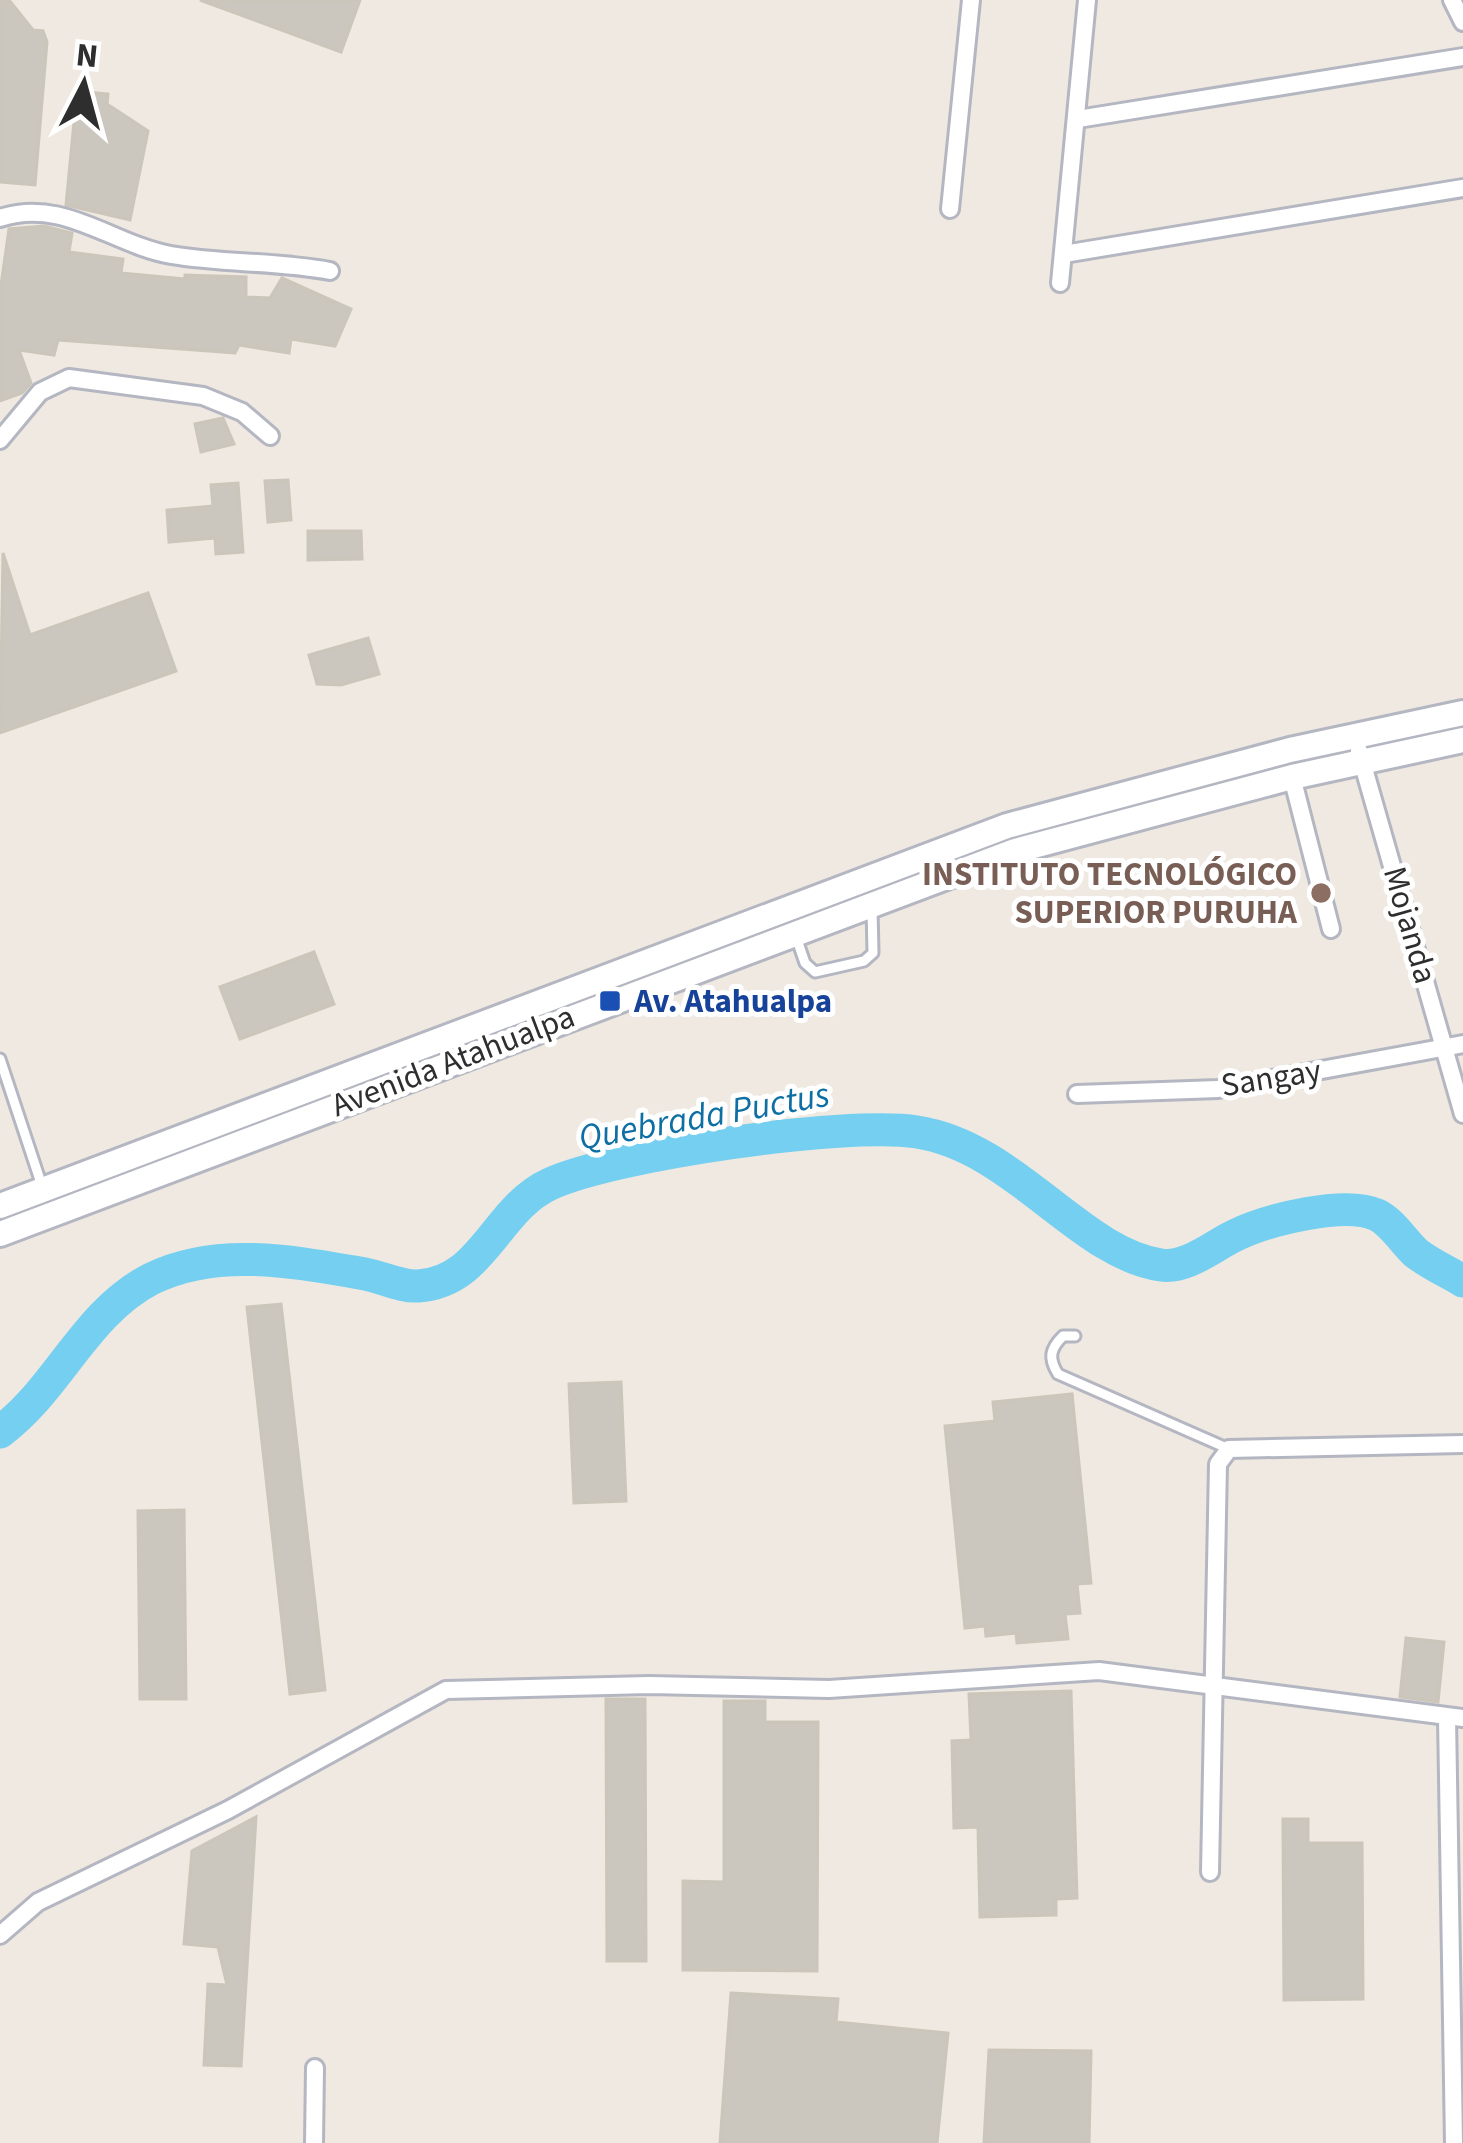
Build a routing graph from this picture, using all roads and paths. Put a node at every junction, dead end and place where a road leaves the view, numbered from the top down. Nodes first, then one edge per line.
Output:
1 (970, 0) edge
2 (1088, 0) edge
3 (1452, 0) edge
4 (1463, 22) edge
5 (1463, 56) edge
6 (1078, 118) junction
7 (1463, 188) edge
8 (950, 209) dead end
9 (0, 218) edge
10 (1064, 254) junction
11 (330, 271) dead end
12 (1060, 284) dead end
13 (270, 436) dead end
14 (0, 440) edge
15 (1463, 713) edge
16 (1354, 737) junction
17 (1463, 740) edge
18 (1362, 762) junction
19 (1292, 777) junction
20 (1107, 799) junction
21 (1115, 824) junction
22 (878, 873) junction
23 (880, 900) junction
24 (785, 907) junction
25 (1331, 929) dead end
26 (794, 932) junction
27 (613, 972) junction
28 (622, 997) junction
29 (1455, 1046) edge
30 (384, 1059) junction
31 (0, 1060) edge
32 (394, 1084) junction
33 (1077, 1094) dead end
34 (1463, 1114) edge
35 (43, 1190) junction
36 (0, 1206) edge
37 (0, 1234) edge
38 (1075, 1336) dead end
39 (1463, 1444) edge
40 (1229, 1449) junction
41 (1217, 1683) junction
42 (1455, 1717) edge
43 (1210, 1872) dead end
44 (0, 1935) edge
45 (315, 2068) dead end
46 (314, 2143) edge
47 (1454, 2143) edge

1 - 8 street
2 - 6 street
3 - 4 street
5 - 6 street
6 - 10 street
7 - 10 street
9 - 11 street
10 - 12 street
13 - 14 street
15 - 16 main road, Avenida Atahualpa
16 - 18 street, Mojanda
16 - 20 main road, Avenida Atahualpa
17 - 18 main road, Avenida Atahualpa
18 - 19 main road, Avenida Atahualpa
18 - 29 street, Mojanda
19 - 21 main road, Avenida Atahualpa
19 - 25 street
20 - 21 main road
20 - 22 main road, Avenida Atahualpa
21 - 23 main road, Avenida Atahualpa
22 - 23 main road
22 - 24 main road, Avenida Atahualpa
23 - 26 main road, Avenida Atahualpa
23 - 26 lane
24 - 26 lane
24 - 27 main road, Avenida Atahualpa
26 - 28 main road, Avenida Atahualpa
27 - 28 main road
27 - 30 main road, Avenida Atahualpa
28 - 32 main road, Avenida Atahualpa
29 - 33 street, Sangay
29 - 34 street, Mojanda
30 - 32 main road
30 - 35 main road, Avenida Atahualpa
31 - 35 lane
32 - 37 main road, Avenida Atahualpa
35 - 36 main road, Avenida Atahualpa
38 - 40 lane
39 - 40 street
40 - 41 street
41 - 42 street
41 - 43 street
41 - 44 street
42 - 47 street
45 - 46 street

